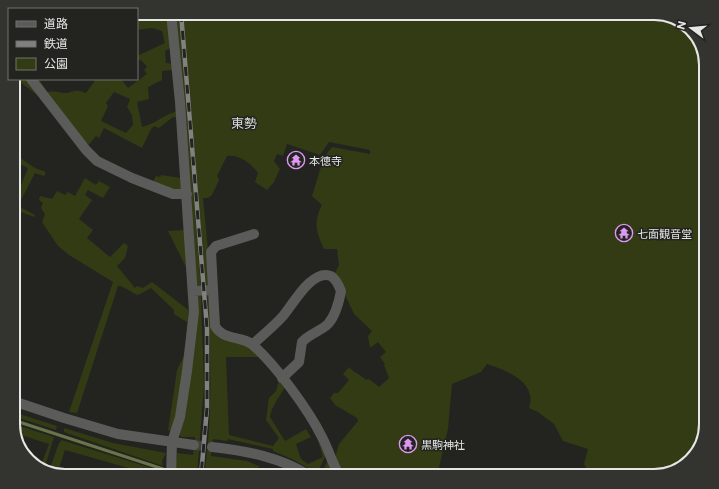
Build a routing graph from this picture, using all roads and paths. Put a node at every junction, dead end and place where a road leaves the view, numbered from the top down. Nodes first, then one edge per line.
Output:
1 (171, 20) edge
2 (32, 80) edge
3 (187, 194) junction
4 (254, 234) dead end
5 (213, 290) junction
6 (193, 291) junction
7 (253, 344) junction
8 (282, 378) junction
9 (20, 403) edge
10 (172, 442) junction
11 (194, 445) tunnel mouth
12 (212, 446) tunnel mouth
13 (171, 469) edge
14 (298, 469) edge
15 (337, 469) edge

1 - 3 street
2 - 3 street
3 - 6 street
4 - 5 street
5 - 6 street
5 - 7 street
6 - 10 street
7 - 8 street
7 - 8 street
8 - 15 street
9 - 10 street
10 - 11 street
10 - 13 street
12 - 14 street

